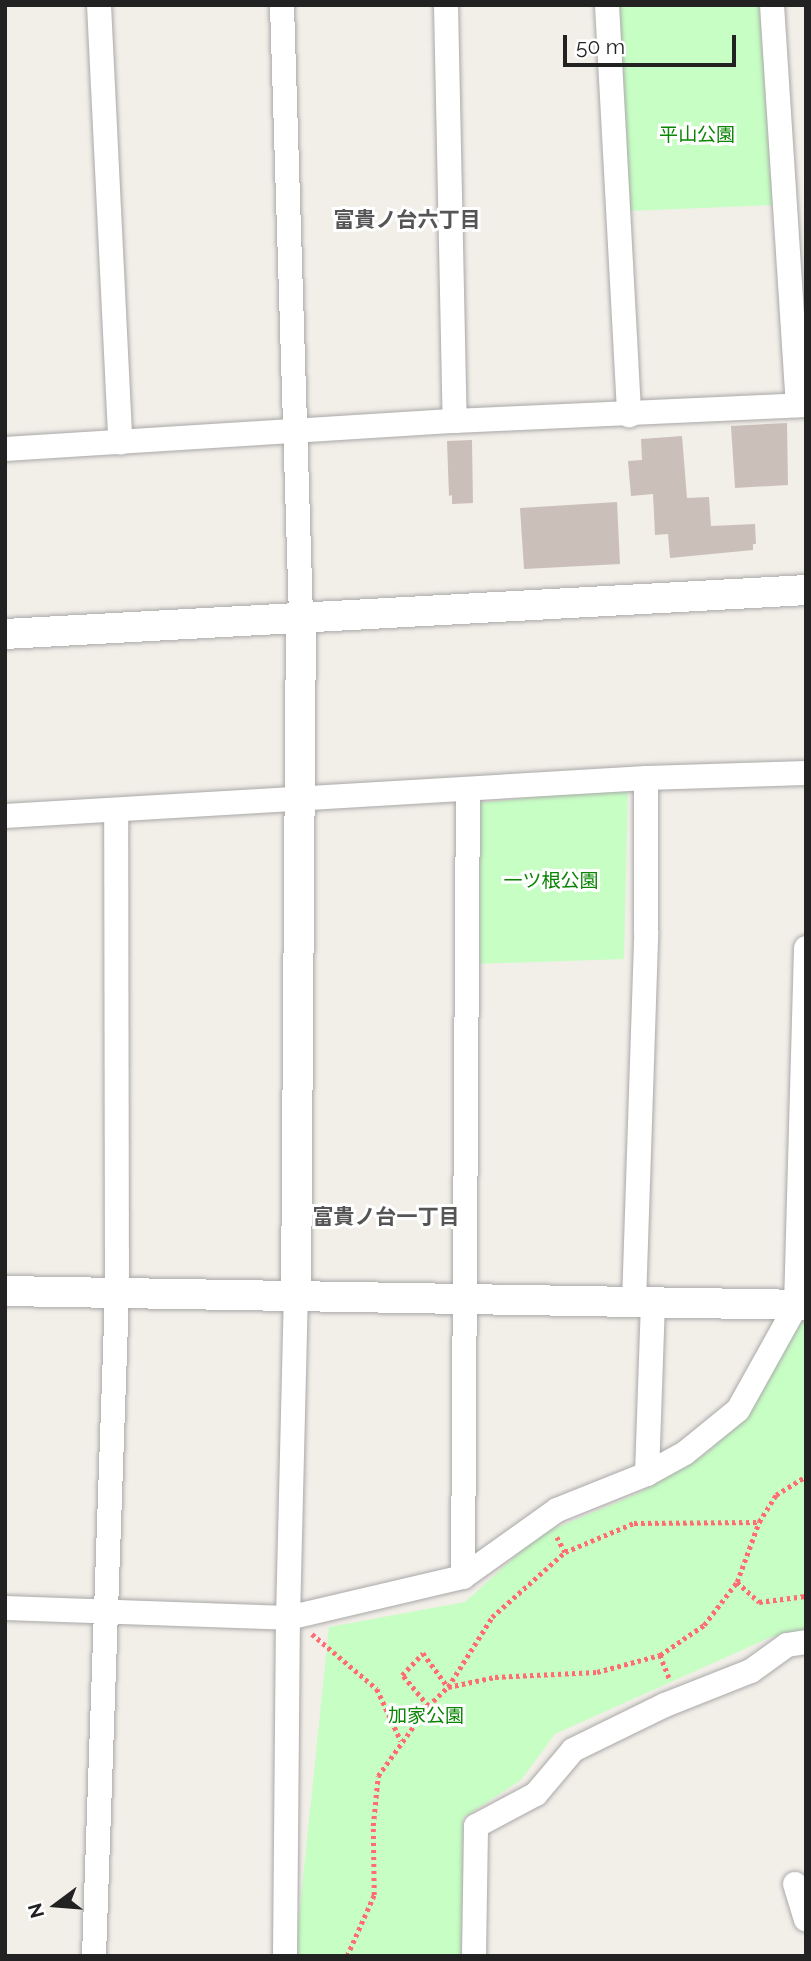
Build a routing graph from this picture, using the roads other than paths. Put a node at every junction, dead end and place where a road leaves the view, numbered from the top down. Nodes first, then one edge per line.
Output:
1 (99, 5) edge
2 (282, 5) edge
3 (446, 5) edge
4 (607, 5) edge
5 (772, 5) edge
6 (802, 405) edge
7 (629, 415) junction
8 (455, 421) junction
9 (295, 432) junction
10 (120, 443) junction
11 (5, 449) edge
12 (806, 590) edge
13 (301, 617) junction
14 (5, 634) edge
15 (806, 773) edge
16 (646, 778) junction
17 (468, 791) junction
18 (299, 797) junction
19 (116, 811) junction
20 (5, 816) edge
21 (806, 948) edge
22 (5, 1291) edge
23 (117, 1294) junction
24 (296, 1297) junction
25 (466, 1300) junction
26 (643, 1303) junction
27 (801, 1305) edge
28 (647, 1474) junction
29 (463, 1577) junction
30 (5, 1608) edge
31 (108, 1612) junction
32 (294, 1617) junction
33 (806, 1642) edge
34 (795, 1884) dead end
35 (806, 1919) edge
36 (94, 1956) edge
37 (285, 1956) edge
38 (474, 1956) edge

1 - 10 street
2 - 9 street
3 - 8 street
4 - 7 street
5 - 6 street
6 - 7 street
7 - 8 street
8 - 9 street
9 - 10 street
9 - 13 street
10 - 11 street
12 - 13 street
13 - 14 street
13 - 18 street
15 - 16 street
16 - 17 street
16 - 26 street
17 - 18 street
17 - 25 street
18 - 19 street
18 - 24 street
19 - 20 street
19 - 23 street
21 - 27 street
22 - 23 street
23 - 24 street
23 - 31 street
24 - 25 street
24 - 32 street
25 - 26 street
25 - 29 street
26 - 27 street
26 - 28 street
27 - 28 street
28 - 29 street
29 - 32 street
30 - 31 street
31 - 32 street
31 - 36 street
32 - 37 street
33 - 38 street
34 - 35 street

